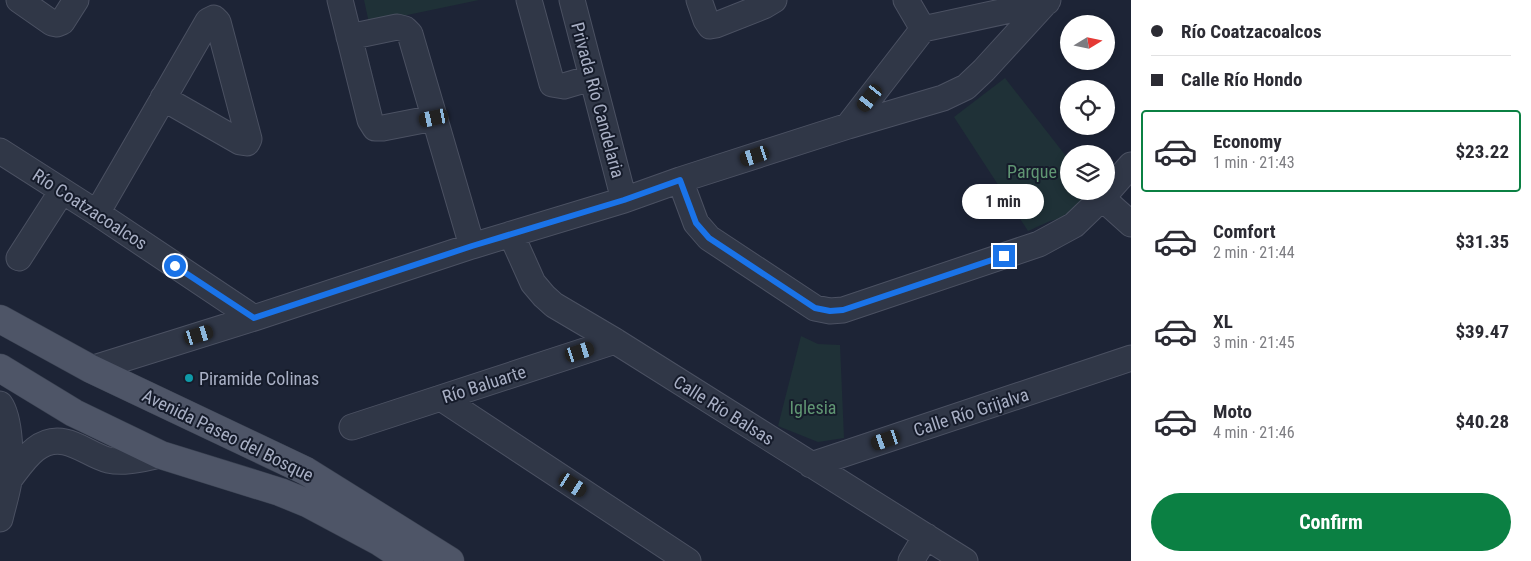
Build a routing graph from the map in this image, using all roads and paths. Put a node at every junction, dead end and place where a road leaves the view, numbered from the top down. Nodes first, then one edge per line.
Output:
1 (20, 0) edge
2 (76, 0) edge
3 (340, 0) edge
4 (530, 0) edge
5 (572, 0) edge
6 (699, 0) edge
7 (906, 0) edge
8 (1048, 1) edge
9 (766, 2) edge
10 (924, 29) junction
11 (349, 37) junction
12 (591, 78) junction
13 (163, 98) junction
14 (434, 118) junction
15 (848, 126) junction
16 (0, 151) edge
17 (1131, 166) edge
18 (680, 180) junction
19 (1115, 184) edge
20 (62, 190) junction
21 (624, 200) junction
22 (1100, 200) edge
23 (1104, 200) edge
24 (97, 213) junction
25 (1131, 224) edge
26 (511, 234) junction
27 (472, 246) junction
28 (19, 258) dead end
29 (254, 318) junction
30 (0, 319) edge
31 (616, 341) junction
32 (1131, 358) edge
33 (0, 368) edge
34 (91, 369) junction
35 (441, 398) junction
36 (0, 404) edge
37 (352, 426) dead end
38 (161, 455) junction
39 (811, 465) junction
40 (9, 480) junction
41 (0, 519) edge
42 (926, 536) junction
43 (385, 551) edge
44 (409, 561) edge
45 (450, 561) edge
46 (688, 561) edge
47 (911, 561) edge
48 (965, 561) edge

1 - 2 street
3 - 11 street
4 - 12 street
5 - 12 street, Privada Río Candelaria
6 - 9 street
7 - 10 street
8 - 10 street
8 - 15 street
10 - 15 street
11 - 14 street
11 - 14 street
12 - 21 street, Privada Río Candelaria
13 - 13 street
13 - 24 street
14 - 27 street
15 - 18 street
16 - 20 street, Río Coatzacoalcos
17 - 19 street
18 - 21 street
18 - 22 street
20 - 24 street, Río Coatzacoalcos
20 - 28 street
21 - 26 street
23 - 25 street
24 - 29 street, Río Coatzacoalcos
26 - 27 street
26 - 31 street, Calle Río Balsas
27 - 29 street
29 - 34 street
30 - 34 main road, Avenida Paseo del Bosque
31 - 35 street, Río Baluarte
31 - 39 street, Calle Río Balsas
32 - 39 street, Calle Río Grijalva
33 - 38 main road, Avenida Paseo del Bosque
34 - 45 main road, Avenida Paseo del Bosque
35 - 37 street, Río Baluarte
35 - 46 street
36 - 40 street
38 - 40 street
38 - 43 main road, Avenida Paseo del Bosque
39 - 42 street, Calle Río Balsas
40 - 41 street
42 - 47 street
42 - 48 street, Calle Río Balsas
43 - 44 main road, Avenida Paseo del Bosque

